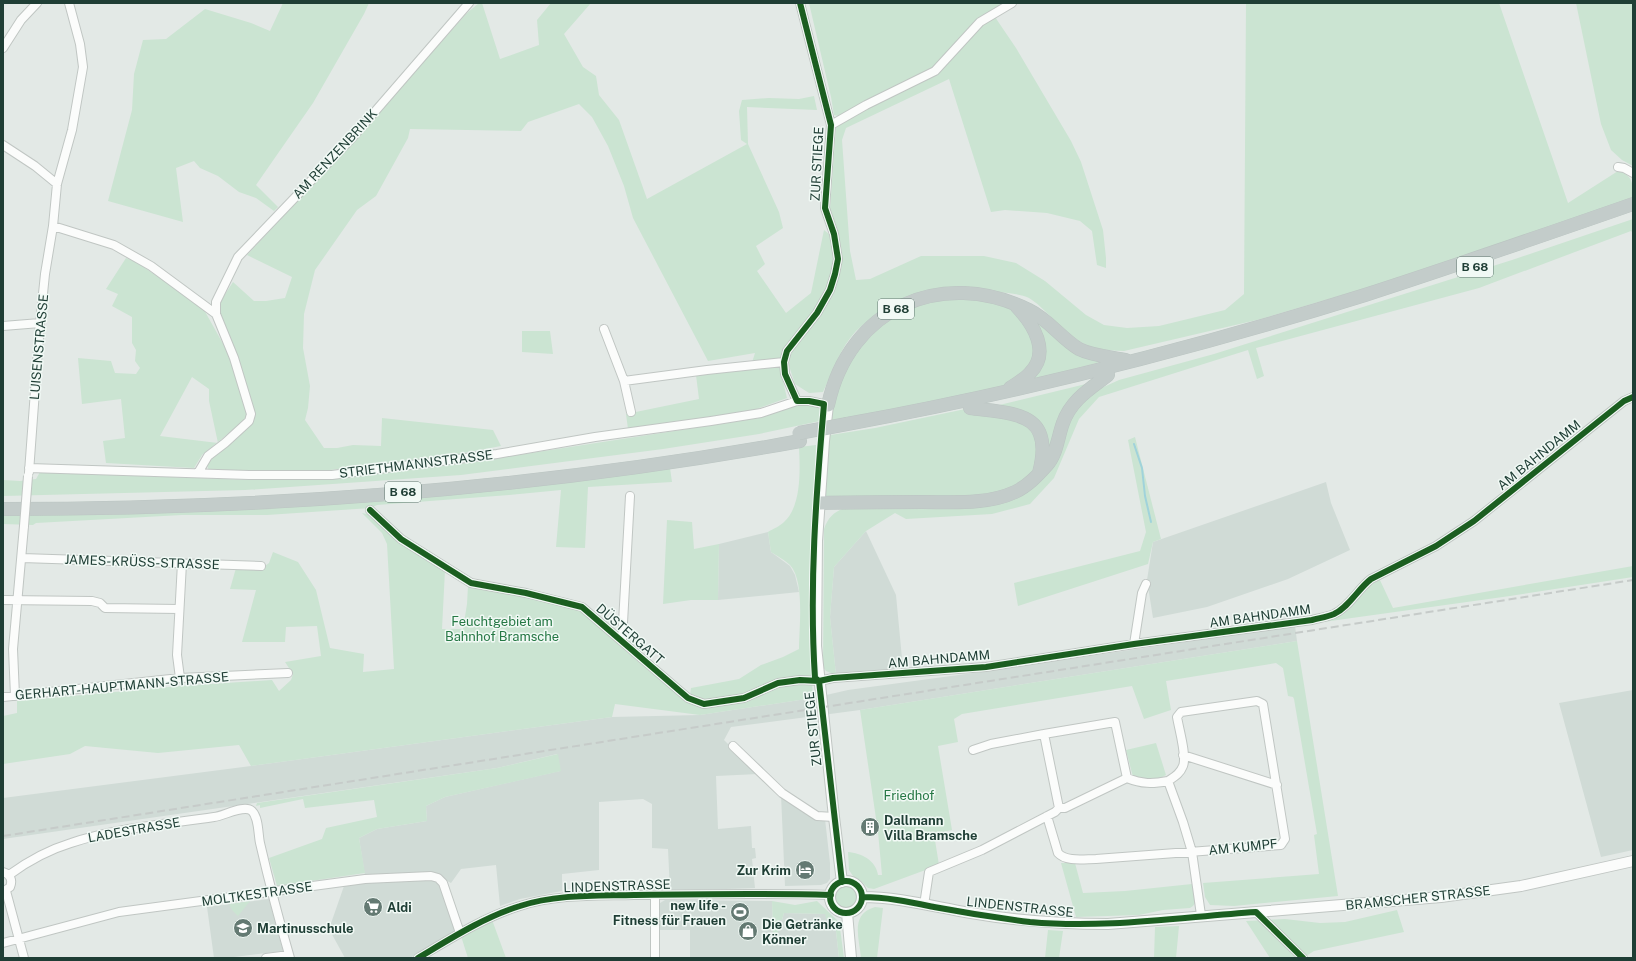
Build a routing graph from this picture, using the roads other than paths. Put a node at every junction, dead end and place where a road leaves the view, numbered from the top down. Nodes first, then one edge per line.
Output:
1 (38, 3) edge
2 (69, 3) edge
3 (469, 3) edge
4 (800, 3) edge
5 (1012, 3) edge
6 (3, 48) edge
7 (831, 125) junction
8 (3, 145) edge
9 (1618, 167) dead end
10 (1633, 173) edge
11 (57, 184) junction
12 (1633, 204) edge
13 (1633, 214) edge
14 (53, 226) junction
15 (1014, 304) junction
16 (216, 314) junction
17 (40, 323) junction
18 (3, 326) edge
19 (604, 329) dead end
20 (1130, 361) junction
21 (784, 362) junction
22 (1108, 375) junction
23 (624, 381) junction
24 (1006, 391) junction
25 (1633, 397) edge
26 (797, 401) junction
27 (828, 405) junction
28 (970, 408) junction
29 (630, 412) dead end
30 (848, 428) junction
31 (799, 437) junction
32 (29, 472) junction
33 (198, 473) junction
34 (1038, 474) junction
35 (630, 496) dead end
36 (3, 501) edge
37 (820, 503) junction
38 (3, 509) edge
39 (370, 510) dead end
40 (22, 558) junction
41 (182, 563) junction
42 (261, 566) dead end
43 (1146, 584) dead end
44 (3, 600) edge
45 (18, 600) junction
46 (179, 609) junction
47 (622, 642) junction
48 (1134, 644) junction
49 (288, 673) dead end
50 (180, 678) junction
51 (819, 681) junction
52 (15, 696) junction
53 (3, 697) edge
54 (1044, 734) junction
55 (734, 746) dead end
56 (972, 750) dead end
57 (1183, 755) junction
58 (1127, 778) junction
59 (1168, 781) junction
60 (1277, 785) junction
61 (1059, 808) junction
62 (1047, 816) junction
63 (834, 817) junction
64 (1192, 852) junction
65 (1633, 861) edge
66 (6, 873) edge
67 (842, 882) junction
68 (4, 891) edge
69 (272, 892) junction
70 (655, 895) junction
71 (831, 895) junction
72 (862, 897) junction
73 (924, 905) junction
74 (1256, 912) junction
75 (847, 913) junction
76 (1201, 915) junction
77 (460, 933) junction
78 (19, 939) junction
79 (3, 943) edge
80 (290, 957) edge
81 (24, 958) edge
82 (266, 958) edge
83 (418, 958) edge
84 (655, 958) edge
85 (851, 958) edge
86 (1303, 958) edge

1 - 6 street
2 - 11 street, LUISENSTRASSE
3 - 16 street, AM RENZENBRINK
4 - 7 street, ZUR STIEGE
5 - 7 street, ZUR STIEGE
7 - 21 street, ZUR STIEGE
8 - 11 street
9 - 10 street
11 - 14 street, LUISENSTRASSE
12 - 20 highway, B 68
13 - 22 highway, B 68
14 - 16 street
14 - 17 street, LUISENSTRASSE
15 - 20 highway, B 68
15 - 24 highway, B 68
15 - 27 highway, B 68
16 - 33 street
17 - 18 street
17 - 32 street, LUISENSTRASSE
19 - 23 street
20 - 24 highway, B 68
21 - 23 street
21 - 26 street
22 - 28 highway, B 68
22 - 34 highway, B 68
23 - 29 street
24 - 30 highway, B 68
25 - 48 street, AM BAHNDAMM
26 - 27 street, STRIETHMANNSTRASSE
26 - 33 street, STRIETHMANNSTRASSE
27 - 37 street, ZUR STIEGE
28 - 30 highway, B 68
28 - 34 highway, B 68
30 - 31 highway, B 68
31 - 36 highway, B 68
31 - 38 highway, B 68
32 - 33 street, STRIETHMANNSTRASSE
32 - 40 street, LUISENSTRASSE, bridge
34 - 37 highway, B 68
35 - 47 street
37 - 51 street, ZUR STIEGE
39 - 47 street, DÜSTERGATT
40 - 41 street, JAMES-KRÜSS-STRASSE
40 - 45 street, LUISENSTRASSE
41 - 42 street, JAMES-KRÜSS-STRASSE
41 - 46 street
43 - 48 street
44 - 45 street
45 - 46 street
45 - 52 street, LUISENSTRASSE
46 - 50 street
47 - 51 street, DÜSTERGATT
48 - 51 street, AM BAHNDAMM
49 - 50 street, GERHART-HAUPTMANN-STRASSE
50 - 52 street, GERHART-HAUPTMANN-STRASSE
51 - 63 street, ZUR STIEGE
52 - 53 street, GERHART-HAUPTMANN-STRASSE
54 - 56 street
54 - 58 street
54 - 61 street
55 - 63 street
57 - 59 street, AM KUMPF
57 - 60 street
57 - 60 street, AM KUMPF
58 - 59 street
58 - 61 street
59 - 64 street
60 - 64 street, AM KUMPF
61 - 62 street
62 - 64 street
62 - 73 street
63 - 67 street, ZUR STIEGE
64 - 76 street
65 - 74 street, BRAMSCHER STRASSE
66 - 68 street
66 - 69 street, LADESTRASSE
67 - 71 street
67 - 72 street
68 - 78 street
69 - 77 street, MOLTKESTRASSE
69 - 78 street, MOLTKESTRASSE
69 - 80 street
70 - 71 street, LINDENSTRASSE
70 - 77 street, LINDENSTRASSE
70 - 84 street
71 - 75 street
72 - 73 street, LINDENSTRASSE
72 - 75 street
73 - 76 street, LINDENSTRASSE
74 - 76 street, BRAMSCHER STRASSE
74 - 86 street
75 - 85 street
77 - 83 street, LINDENSTRASSE
78 - 79 street, MOLTKESTRASSE
78 - 81 street
80 - 82 street

